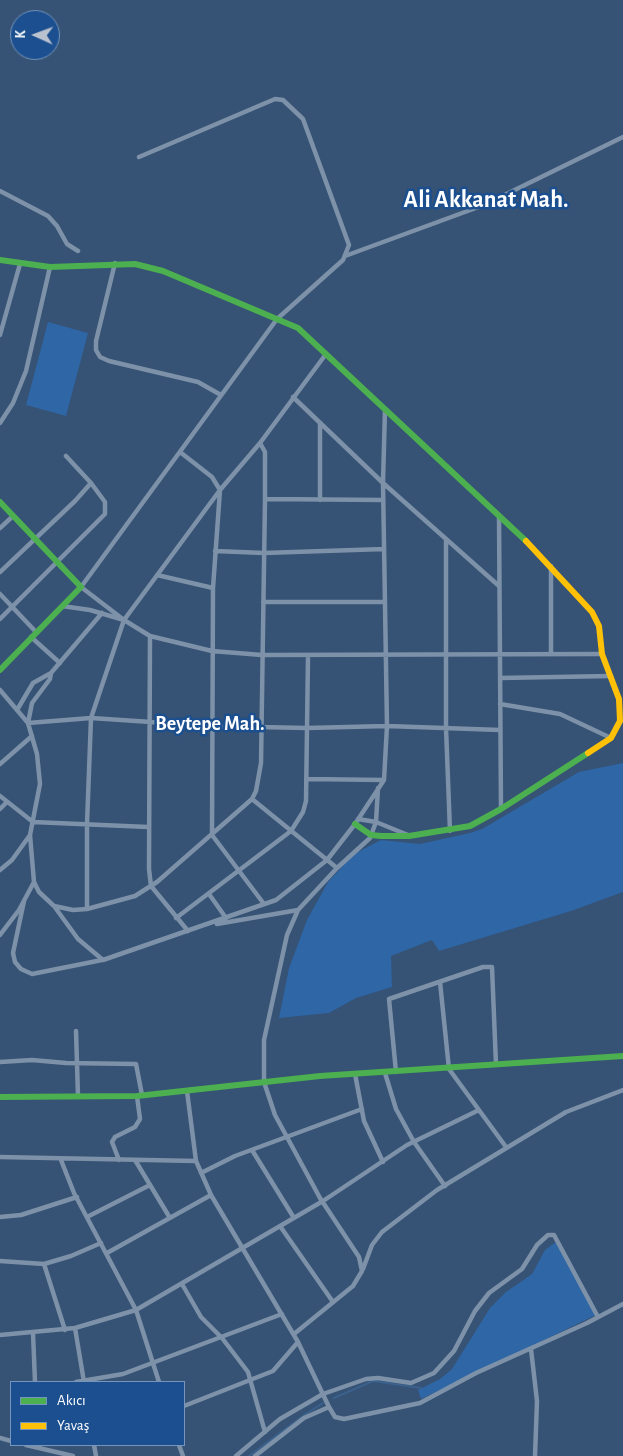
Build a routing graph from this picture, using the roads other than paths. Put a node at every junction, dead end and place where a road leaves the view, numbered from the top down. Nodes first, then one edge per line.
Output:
1 (623, 137) edge
2 (139, 157) dead end
3 (0, 191) edge
4 (78, 251) dead end
5 (345, 256) junction
6 (0, 260) edge
7 (115, 263) junction
8 (20, 264) junction
9 (50, 267) junction
10 (277, 318) junction
11 (0, 334) edge
12 (326, 354) junction
13 (221, 395) junction
14 (293, 397) junction
15 (385, 408) junction
16 (0, 423) edge
17 (320, 423) junction
18 (260, 443) junction
19 (180, 452) junction
20 (66, 456) dead end
21 (91, 483) junction
22 (383, 484) junction
23 (220, 490) junction
24 (265, 499) junction
25 (320, 500) junction
26 (383, 500) junction
27 (0, 502) edge
28 (499, 515) junction
29 (13, 516) junction
30 (0, 528) edge
31 (34, 539) junction
32 (446, 540) junction
33 (384, 549) junction
34 (215, 551) junction
35 (264, 553) junction
36 (57, 563) junction
37 (551, 566) junction
38 (0, 572) edge
39 (158, 575) junction
40 (499, 586) junction
41 (81, 587) junction
42 (213, 588) junction
43 (0, 594) edge
44 (263, 602) junction
45 (385, 602) junction
46 (62, 606) junction
47 (12, 607) junction
48 (102, 613) junction
49 (0, 619) edge
50 (124, 620) junction
51 (34, 634) junction
52 (150, 636) junction
53 (212, 651) junction
54 (447, 654) junction
55 (500, 654) junction
56 (551, 654) junction
57 (602, 654) junction
58 (262, 655) junction
59 (386, 655) junction
60 (308, 656) junction
61 (60, 663) junction
62 (0, 670) edge
63 (51, 673) junction
64 (611, 676) junction
65 (500, 678) junction
66 (0, 690) edge
67 (500, 704) junction
68 (17, 710) junction
69 (92, 718) junction
70 (151, 722) junction
71 (28, 723) junction
72 (211, 726) junction
73 (387, 726) junction
74 (261, 727) junction
75 (307, 728) junction
76 (446, 728) junction
77 (500, 730) junction
78 (32, 736) junction
79 (611, 738) junction
80 (0, 764) edge
81 (306, 779) junction
82 (384, 780) junction
83 (378, 788) junction
84 (0, 796) edge
85 (252, 798) junction
86 (7, 802) junction
87 (0, 809) edge
88 (501, 809) junction
89 (33, 822) junction
90 (356, 822) junction
91 (376, 822) junction
92 (87, 824) junction
93 (148, 827) junction
94 (292, 831) junction
95 (450, 831) junction
96 (30, 835) junction
97 (212, 835) junction
98 (371, 835) junction
99 (409, 836) junction
100 (327, 860) junction
101 (337, 868) junction
102 (0, 870) edge
103 (239, 872) junction
104 (34, 882) junction
105 (151, 886) junction
106 (209, 894) junction
107 (24, 901) junction
108 (264, 904) junction
109 (54, 906) junction
110 (87, 909) junction
111 (298, 910) junction
112 (176, 918) junction
113 (226, 918) junction
114 (206, 926) junction
115 (188, 931) junction
116 (0, 935) edge
117 (103, 960) junction
118 (440, 982) junction
119 (76, 1031) dead end
120 (623, 1056) edge
121 (0, 1062) edge
122 (77, 1063) junction
123 (496, 1066) junction
124 (449, 1069) junction
125 (396, 1072) junction
126 (385, 1073) junction
127 (355, 1074) junction
128 (264, 1082) junction
129 (623, 1090) edge
130 (187, 1091) junction
131 (139, 1095) junction
132 (78, 1096) junction
133 (0, 1097) edge
134 (362, 1109) junction
135 (479, 1110) junction
136 (286, 1138) junction
137 (414, 1142) junction
138 (506, 1147) junction
139 (252, 1150) junction
140 (0, 1157) edge
141 (61, 1160) junction
142 (119, 1160) junction
143 (135, 1160) junction
144 (196, 1160) junction
145 (382, 1162) junction
146 (201, 1173) junction
147 (150, 1185) junction
148 (444, 1186) junction
149 (211, 1195) junction
150 (76, 1197) junction
151 (323, 1201) junction
152 (0, 1217) edge
153 (88, 1217) junction
154 (170, 1218) junction
155 (294, 1218) junction
156 (280, 1226) junction
157 (101, 1243) junction
158 (244, 1247) junction
159 (107, 1253) junction
160 (0, 1262) edge
161 (44, 1264) junction
162 (362, 1271) junction
163 (182, 1284) junction
164 (333, 1302) junction
165 (623, 1304) edge
166 (136, 1310) junction
167 (282, 1314) junction
168 (598, 1317) junction
169 (76, 1328) junction
170 (65, 1330) junction
171 (33, 1332) junction
172 (294, 1334) junction
173 (0, 1335) edge
174 (222, 1338) junction
175 (298, 1342) junction
176 (530, 1349) junction
177 (153, 1362) junction
178 (249, 1380) junction
179 (35, 1381) edge
180 (84, 1381) edge
181 (90, 1381) edge
182 (159, 1381) edge
183 (322, 1394) junction
184 (185, 1406) edge
185 (329, 1407) junction
186 (265, 1432) junction
187 (38, 1446) edge
188 (72, 1456) edge
189 (236, 1456) edge
190 (254, 1456) edge
191 (535, 1456) edge

1 - 5 street
2 - 5 street
3 - 4 street
5 - 10 street
6 - 8 street
7 - 9 street
7 - 10 street
7 - 13 street
8 - 9 street
8 - 11 street
9 - 16 street
10 - 12 street
10 - 13 street
12 - 14 street
12 - 15 street
13 - 19 street
14 - 17 street
14 - 18 street
15 - 22 street
15 - 28 street
17 - 22 street
17 - 25 street
18 - 23 street
18 - 24 street
19 - 23 street
19 - 41 street
20 - 21 street
21 - 31 street
21 - 36 street
22 - 26 street
22 - 32 street
23 - 34 street
23 - 39 street
24 - 25 street
24 - 35 street
25 - 26 street
26 - 33 street
27 - 29 street
28 - 37 street
28 - 40 street
29 - 30 street
29 - 31 street
31 - 36 street
31 - 38 street
32 - 40 street
32 - 54 street
33 - 35 street
33 - 45 street
34 - 35 street
34 - 42 street
35 - 44 street
36 - 41 street
36 - 47 street
37 - 56 street
37 - 57 street
39 - 42 street
39 - 50 street
40 - 55 street
41 - 46 street
41 - 50 street
42 - 53 street
43 - 47 street
44 - 45 street
44 - 58 street
45 - 59 street
46 - 48 street
46 - 51 street
47 - 49 street
47 - 51 street
48 - 50 street
48 - 61 street
50 - 52 street
50 - 69 street
51 - 61 street
51 - 62 street
52 - 53 street
52 - 70 street
53 - 58 street
53 - 72 street
54 - 55 street
54 - 59 street
54 - 76 street
55 - 56 street
55 - 65 street
56 - 57 street
57 - 64 street
58 - 60 street
58 - 74 street
59 - 60 street
59 - 73 street
60 - 75 street
61 - 63 street
63 - 68 street
63 - 71 street
64 - 65 street
64 - 79 street
65 - 67 street
66 - 68 street
67 - 77 street
67 - 79 street
68 - 71 street
69 - 70 street
69 - 71 street
69 - 92 street
70 - 72 street
70 - 93 street
71 - 78 street
72 - 74 street
72 - 97 street
73 - 75 street
73 - 76 street
73 - 82 street
74 - 75 street
74 - 85 street
75 - 81 street
76 - 77 street
76 - 95 street
77 - 88 street
78 - 80 street
78 - 89 street
79 - 88 street
81 - 82 street
81 - 94 street
82 - 83 street
83 - 90 street
83 - 91 street
84 - 86 street
85 - 94 street
85 - 97 street
86 - 87 street
86 - 89 street
88 - 95 street
89 - 92 street
89 - 96 street
90 - 91 street
90 - 98 street
90 - 100 street
91 - 98 street
91 - 99 street
92 - 93 street
92 - 110 street
93 - 105 street
94 - 100 street
94 - 103 street
95 - 99 street
96 - 102 street
96 - 104 street
97 - 103 street
97 - 105 street
98 - 99 street
98 - 101 street
100 - 101 street
100 - 108 street
101 - 111 street
103 - 106 street
103 - 108 street
104 - 107 street
104 - 109 street
105 - 110 street
105 - 112 street
106 - 112 street
106 - 113 street
107 - 116 street
107 - 117 street
108 - 113 street
109 - 110 street
109 - 117 street
111 - 114 street
111 - 128 street
112 - 115 street
113 - 114 street
114 - 115 street
115 - 117 street
118 - 123 street
118 - 124 street
118 - 125 street
119 - 122 street
120 - 123 street
121 - 122 street
122 - 131 street
122 - 132 street
123 - 124 street
124 - 125 street
124 - 135 street
125 - 126 street
126 - 127 street
126 - 137 street
127 - 128 street
127 - 134 street
128 - 130 street
128 - 136 street
129 - 138 street
130 - 131 street
130 - 144 street
131 - 132 street
131 - 142 street
132 - 133 street
134 - 136 street
134 - 145 street
135 - 137 street
135 - 138 street
136 - 139 street
136 - 151 street
137 - 145 street
137 - 148 street
138 - 148 street
139 - 146 street
139 - 155 street
140 - 141 street
141 - 142 street
141 - 150 street
142 - 143 street
143 - 144 street
143 - 147 street
144 - 146 street
145 - 151 street
146 - 149 street
147 - 153 street
147 - 154 street
148 - 162 street
149 - 154 street
149 - 158 street
150 - 152 street
150 - 153 street
151 - 155 street
151 - 162 street
153 - 157 street
154 - 159 street
155 - 156 street
156 - 158 street
156 - 164 street
157 - 159 street
157 - 161 street
158 - 163 street
158 - 167 street
159 - 166 street
160 - 161 street
161 - 170 street
162 - 164 street
163 - 166 street
163 - 174 street
164 - 172 street
165 - 168 street
166 - 169 street
166 - 177 street
167 - 172 street
167 - 174 street
168 - 176 street
168 - 183 street
169 - 170 street
169 - 180 street
170 - 171 street
171 - 173 street
171 - 179 street
172 - 175 street
174 - 177 street
174 - 178 street
175 - 178 street
175 - 183 street
176 - 185 street
176 - 191 street
177 - 181 street
177 - 182 street
178 - 184 street
178 - 186 street
183 - 185 street
183 - 186 street
185 - 190 street
186 - 189 street
187 - 188 street

